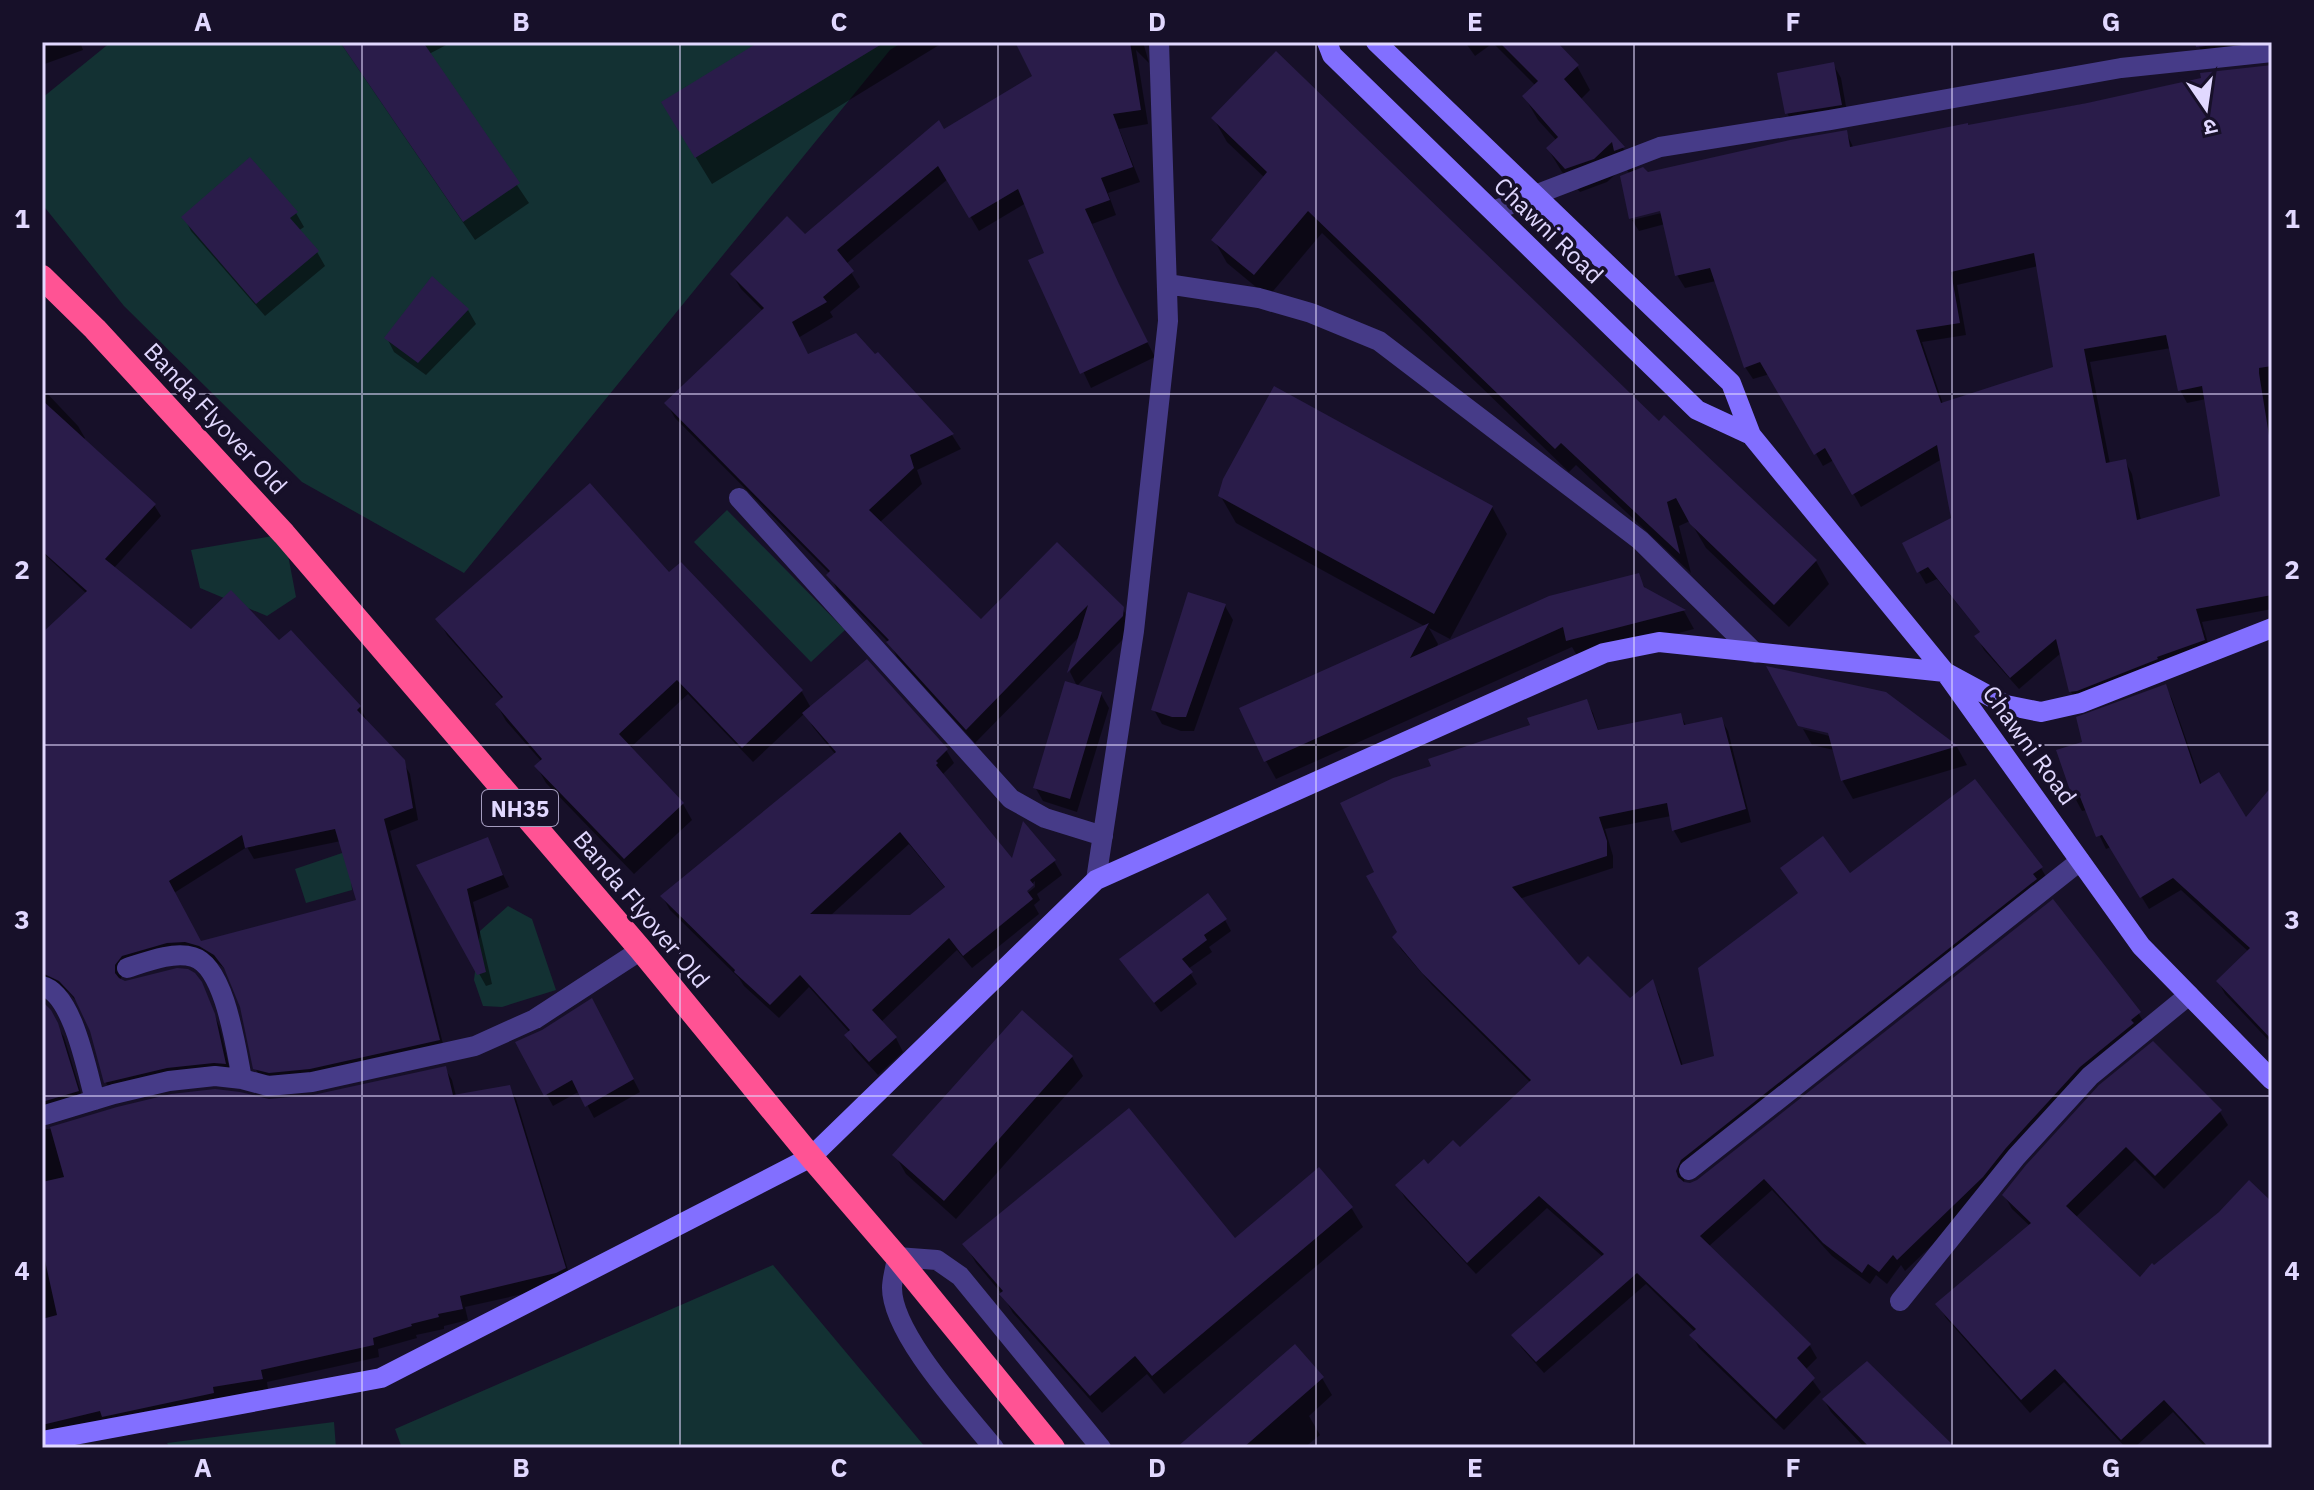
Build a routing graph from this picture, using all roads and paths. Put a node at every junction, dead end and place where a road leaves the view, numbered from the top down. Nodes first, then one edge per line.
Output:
1 (1159, 42) edge
2 (1327, 42) edge
3 (1376, 42) edge
4 (2272, 52) edge
5 (1536, 194) junction
6 (1493, 211) junction
7 (42, 277) edge
8 (1167, 284) junction
9 (1751, 435) junction
10 (739, 498) dead end
11 (2272, 628) edge
12 (1755, 653) junction
13 (1945, 672) junction
14 (1103, 836) junction
15 (2080, 861) junction
16 (1096, 880) junction
17 (641, 950) junction
18 (127, 968) dead end
19 (42, 986) edge
20 (2189, 995) junction
21 (242, 1079) junction
22 (2272, 1080) edge
23 (95, 1100) junction
24 (45, 1115) dead end
25 (811, 1157) junction
26 (1689, 1170) dead end
27 (897, 1257) junction
28 (1900, 1301) dead end
29 (42, 1441) edge
30 (994, 1448) edge
31 (1053, 1448) edge
32 (1101, 1448) edge

1 - 8 street
2 - 6 street, Chawni Road
3 - 5 street, Chawni Road
4 - 5 street
5 - 6 street
5 - 9 street, Chawni Road
6 - 9 street, Chawni Road
7 - 17 highway, Banda Flyover Old / NH35
8 - 12 street
8 - 14 street
9 - 13 street, Chawni Road
10 - 14 street
11 - 13 street
12 - 13 street
12 - 16 street
13 - 15 street, Chawni Road
14 - 16 street
15 - 20 street, Chawni Road
15 - 26 street
16 - 25 street
17 - 21 street
17 - 25 highway, Banda Flyover Old / NH35
18 - 21 street
19 - 23 street
20 - 22 street, Chawni Road
20 - 28 street
21 - 23 street
23 - 24 street
25 - 27 highway, Banda Flyover Old / NH35
25 - 29 street
27 - 30 street
27 - 31 highway, Banda Flyover Old / NH35
27 - 32 street

